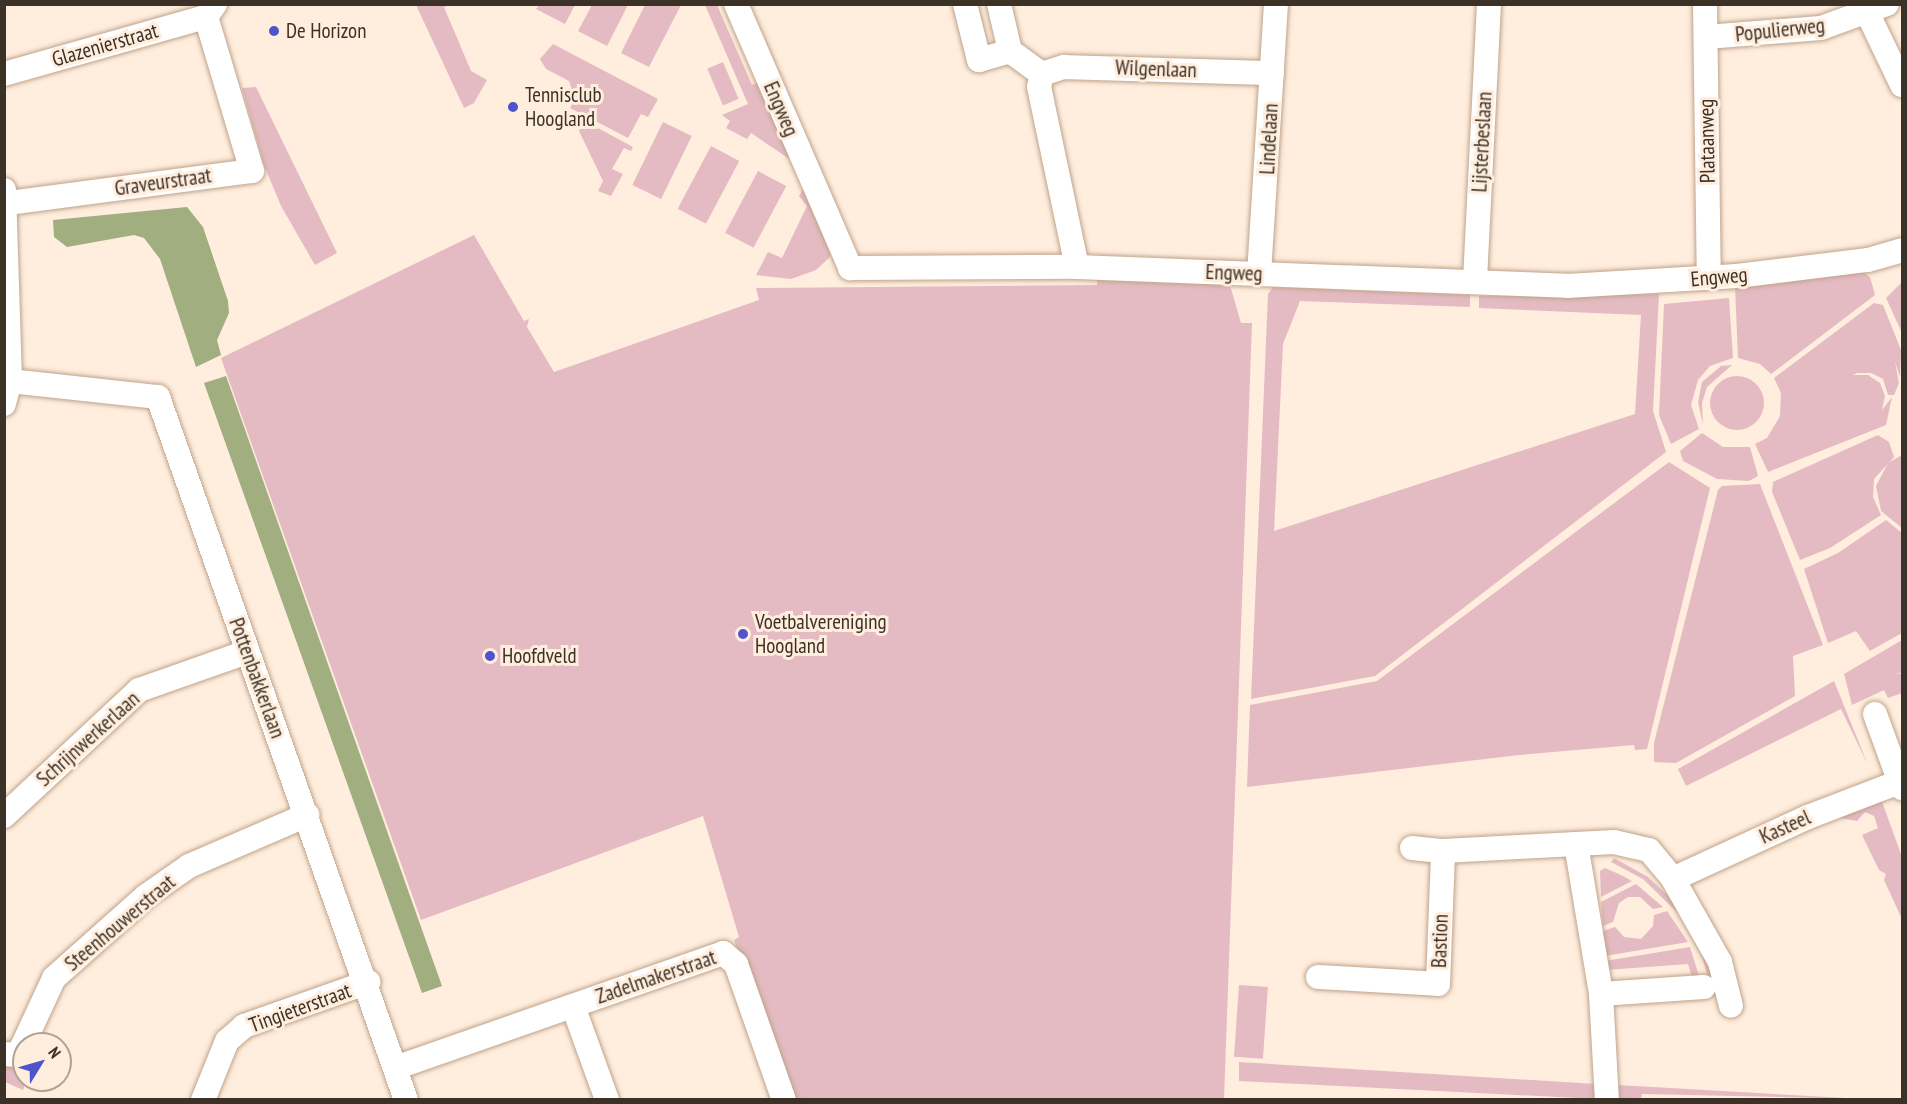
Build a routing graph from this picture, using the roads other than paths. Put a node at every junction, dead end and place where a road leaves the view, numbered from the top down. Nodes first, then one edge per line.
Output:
1 (736, 4) edge
2 (965, 4) edge
3 (999, 4) edge
4 (1276, 4) edge
5 (1489, 4) edge
6 (1705, 4) edge
7 (1877, 9) edge
8 (211, 11) edge
9 (1706, 38) junction
10 (1010, 51) junction
11 (1272, 73) junction
12 (4, 74) edge
13 (1042, 74) junction
14 (1902, 85) edge
15 (233, 107) joint
16 (6, 197) edge
17 (1902, 250) edge
18 (1077, 267) junction
19 (1259, 274) junction
20 (1709, 278) junction
21 (1475, 280) junction
22 (7, 393) edge
23 (247, 652) junction
24 (1875, 714) dead end
25 (1902, 784) edge
26 (308, 815) junction
27 (4, 816) edge
28 (1576, 844) junction
29 (1412, 848) dead end
30 (1443, 851) junction
31 (1673, 879) junction
32 (1318, 976) dead end
33 (368, 982) junction
34 (1704, 987) dead end
35 (1601, 994) junction
36 (573, 1006) junction
37 (1731, 1006) dead end
38 (4, 1054) edge
39 (395, 1068) junction
40 (203, 1100) edge
41 (406, 1100) edge
42 (607, 1100) edge
43 (784, 1100) edge
44 (1607, 1100) edge

1 - 18 street, Engweg
2 - 10 street
3 - 10 street
4 - 11 street, Lindelaan
5 - 21 street, Lijsterbeslaan
6 - 9 street, Plataanweg
7 - 9 street, Populierweg
7 - 14 street
8 - 12 street, Glazenierstraat
8 - 15 street, Glazenierstraat
9 - 20 street, Plataanweg
10 - 13 street
11 - 13 street, Wilgenlaan
11 - 19 street, Lindelaan
13 - 18 street
15 - 16 street, Graveurstraat
16 - 22 street
17 - 20 street, Engweg
18 - 19 street, Engweg
19 - 21 street, Engweg
20 - 21 street, Engweg
22 - 23 street, Pottenbakkerlaan
23 - 26 street, Pottenbakkerlaan
23 - 27 street, Schrijnwerkerlaan
24 - 25 street
25 - 31 street, Kasteel
26 - 33 street, Pottenbakkerlaan
26 - 38 street, Steenhouwerstraat
28 - 30 street
28 - 31 street
28 - 35 street
29 - 30 street
30 - 32 street, Bastion
31 - 37 street
33 - 39 street, Pottenbakkerlaan
33 - 40 street, Tingieterstraat
34 - 35 street
35 - 44 street
36 - 39 street, Zadelmakerstraat
36 - 42 street, Zadelmakerstraat
36 - 43 street, Zadelmakerstraat
39 - 41 street, Pottenbakkerlaan

